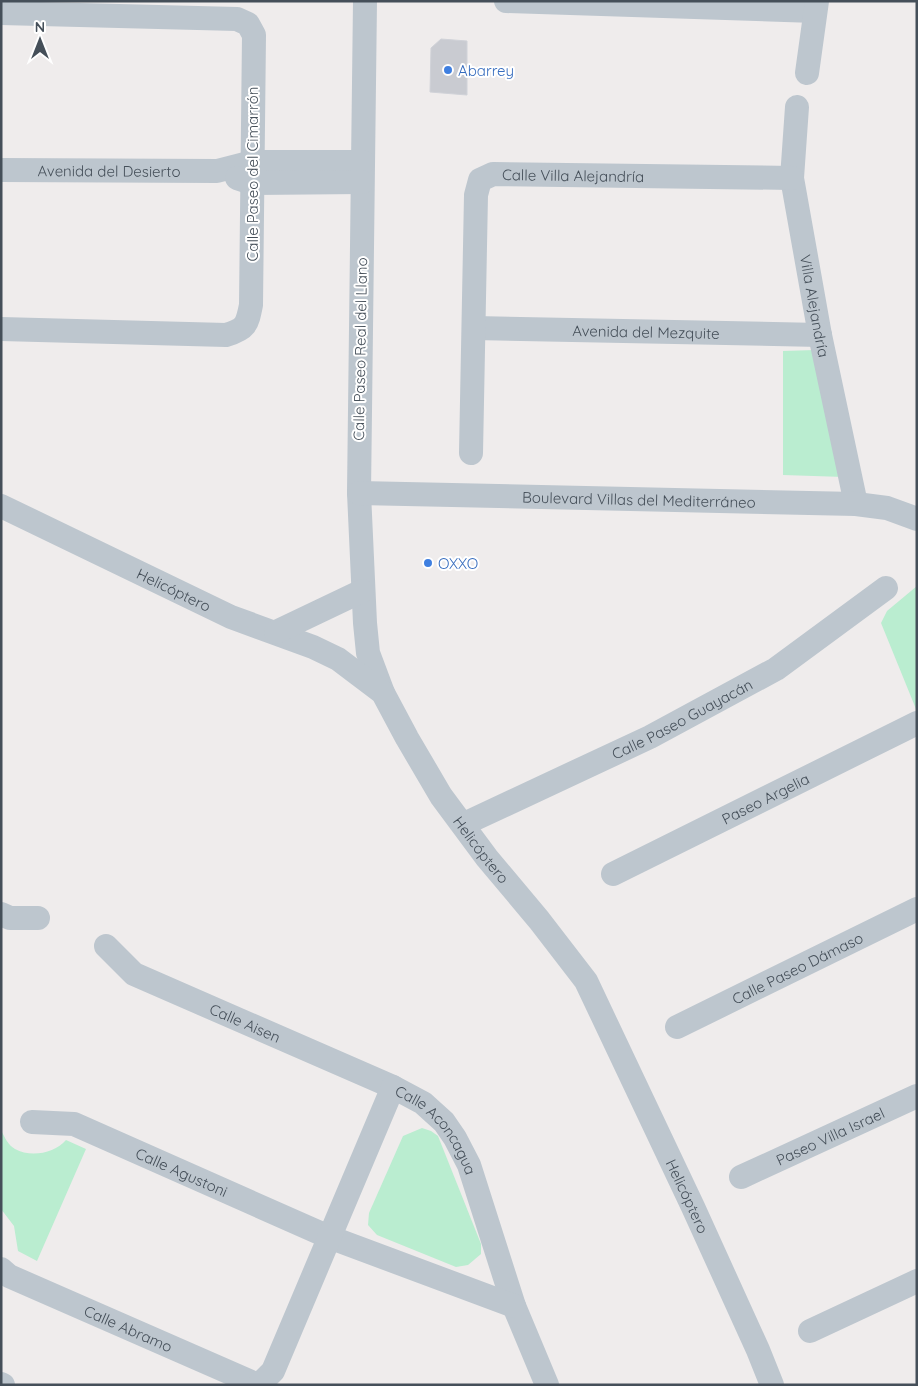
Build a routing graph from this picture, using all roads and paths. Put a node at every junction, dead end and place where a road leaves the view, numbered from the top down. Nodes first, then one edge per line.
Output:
1 (365, 1) edge
2 (506, 1) edge
3 (816, 6) edge
4 (1, 13) edge
5 (807, 73) dead end
6 (797, 107) dead end
7 (1, 170) edge
8 (362, 172) junction
9 (252, 173) junction
10 (792, 178) junction
11 (474, 328) junction
12 (1, 329) edge
13 (820, 335) junction
14 (471, 453) dead end
15 (359, 493) junction
16 (856, 504) junction
17 (1, 506) edge
18 (917, 519) edge
19 (886, 588) dead end
20 (362, 592) junction
21 (276, 632) junction
22 (383, 693) junction
23 (917, 723) edge
24 (464, 824) junction
25 (613, 874) dead end
26 (917, 909) edge
27 (1, 914) edge
28 (38, 918) dead end
29 (106, 946) dead end
30 (677, 1027) dead end
31 (393, 1087) junction
32 (917, 1096) edge
33 (32, 1122) dead end
34 (742, 1177) dead end
35 (329, 1237) junction
36 (1, 1269) edge
37 (917, 1281) edge
38 (514, 1306) junction
39 (810, 1331) dead end
40 (266, 1381) edge
41 (546, 1385) edge
42 (772, 1385) edge

1 - 8 street, Calle Paseo Real del Llano
2 - 3 street
3 - 5 street
4 - 9 street, Calle Paseo del Cimarrón
6 - 10 street, Villa Alejandría
7 - 9 street, Avenida del Desierto
8 - 9 street, Avenida del Desierto
8 - 15 street, Calle Paseo Real del Llano
9 - 12 street, Calle Paseo del Cimarrón
10 - 11 street, Calle Villa Alejandría
10 - 13 street, Villa Alejandría
11 - 13 street, Avenida del Mezquite
11 - 14 street, Calle Villa Alejandría
13 - 16 street, Villa Alejandría
15 - 16 street, Boulevard Villas del Mediterráneo
15 - 20 street, Calle Paseo Real del Llano
16 - 18 street, Boulevard Villas del Mediterráneo
17 - 21 street, Helicóptero
19 - 24 street, Calle Paseo Guayacán
20 - 21 street
20 - 22 street, Calle Paseo Real del Llano
21 - 22 street, Helicóptero
22 - 24 street, Helicóptero
23 - 25 street, Paseo Argelia
24 - 42 street, Helicóptero
26 - 30 street, Calle Paseo Dámaso
27 - 28 street
29 - 31 street, Calle Aisen
31 - 35 street, Calle Aconcagua
31 - 38 street, Calle Aconcagua
32 - 34 street, Paseo Villa Israel
33 - 35 street, Calle Agustoni
35 - 38 street
35 - 40 street, Calle Aconcagua
36 - 40 street, Calle Abramo
37 - 39 street
38 - 41 street, Calle Aconcagua

